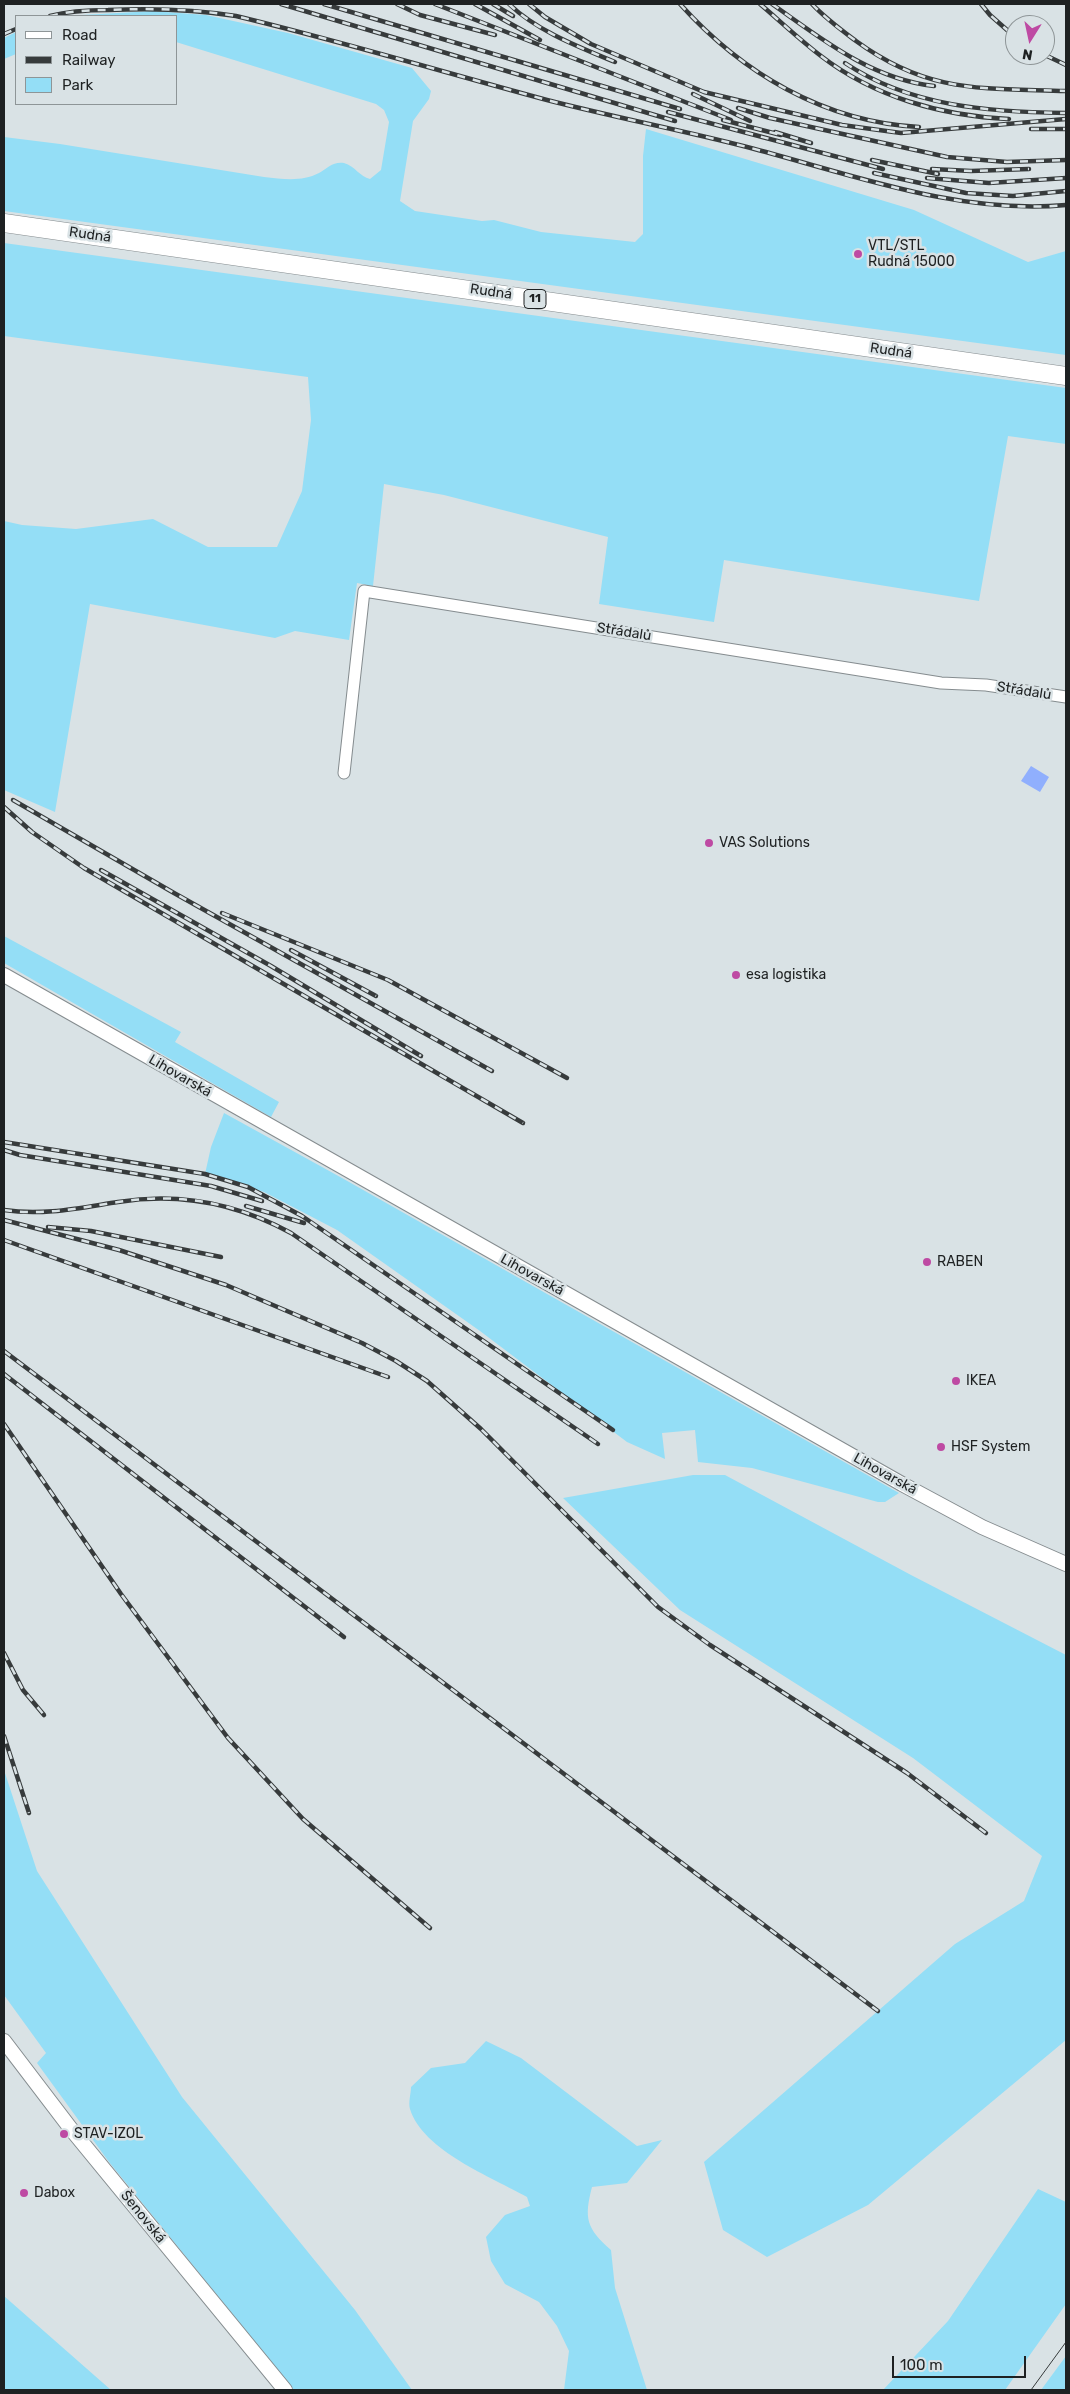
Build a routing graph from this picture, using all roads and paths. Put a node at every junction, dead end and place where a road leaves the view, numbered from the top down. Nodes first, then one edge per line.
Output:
1 (4, 223) edge
2 (1066, 376) edge
3 (1066, 698) edge
4 (344, 773) dead end
5 (4, 975) edge
6 (1066, 1564) edge
7 (4, 2041) edge
8 (285, 2390) edge

1 - 2 main road, Rudná / 11
3 - 4 street, Střádalů
5 - 6 street, Lihovarská
7 - 8 street, Šenovská

